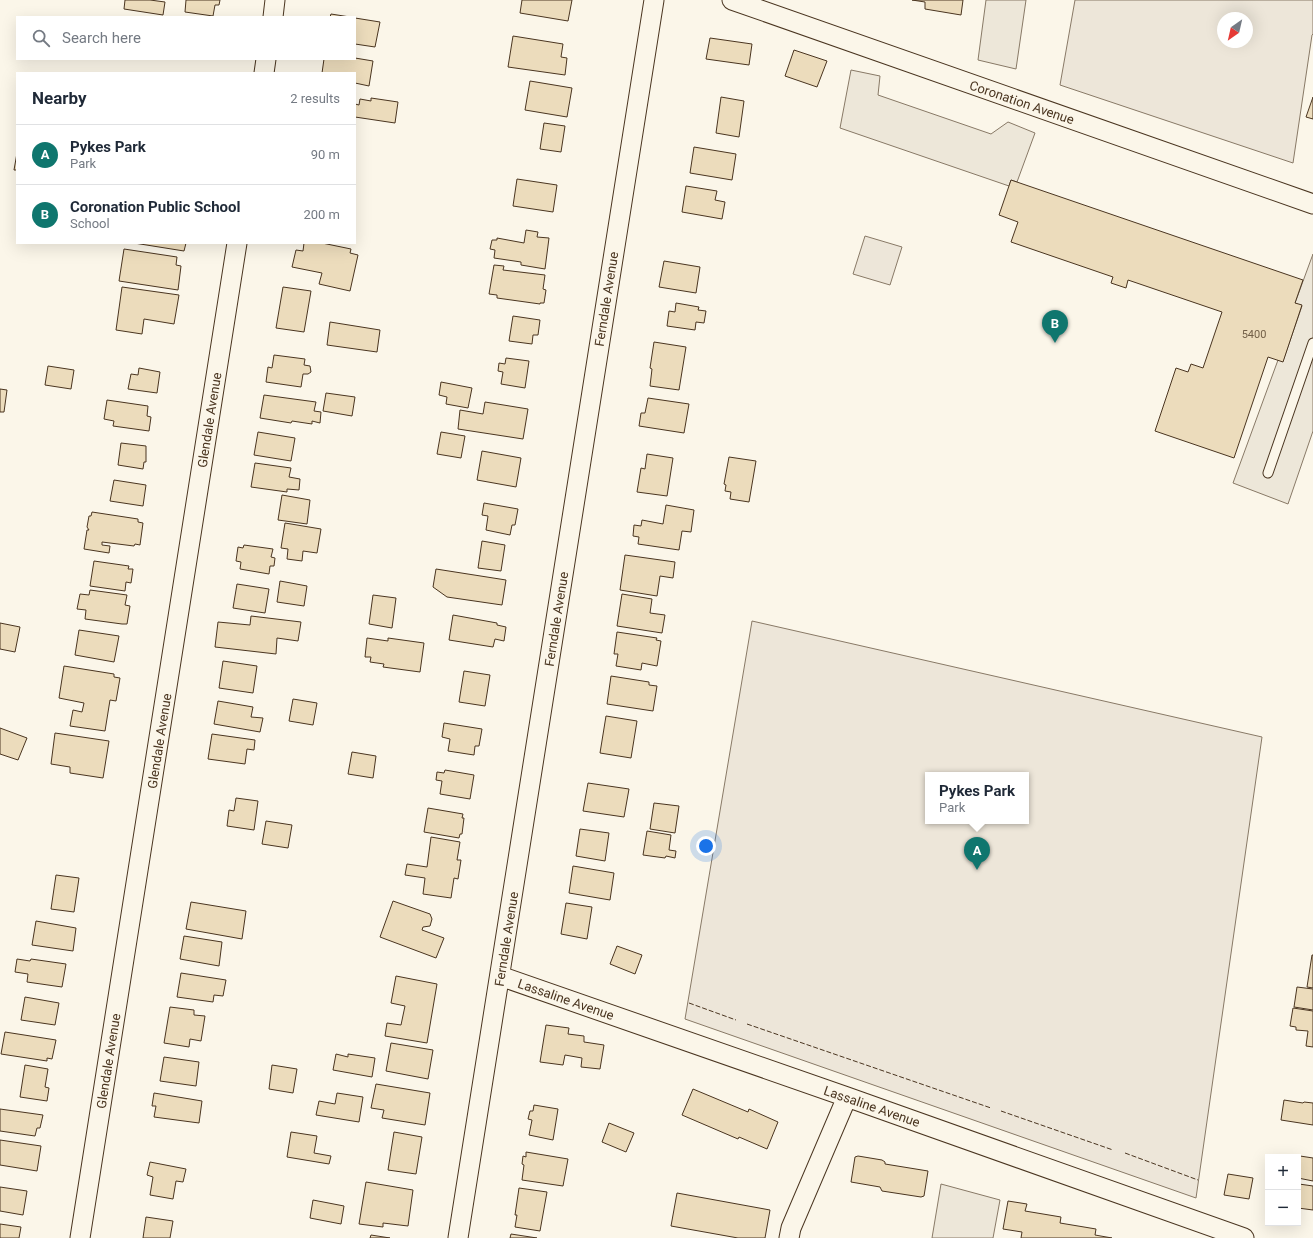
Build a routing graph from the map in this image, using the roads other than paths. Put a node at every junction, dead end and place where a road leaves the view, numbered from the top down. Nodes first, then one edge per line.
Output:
1 (275, 0) edge
2 (654, 0) edge
3 (732, 0) edge
4 (273, 16) edge
5 (266, 60) edge
6 (264, 72) edge
7 (1313, 204) edge
8 (237, 244) edge
9 (1313, 343) edge
10 (1268, 473) dead end
11 (500, 976) junction
12 (847, 1097) junction
13 (80, 1238) edge
14 (458, 1238) edge
15 (789, 1238) edge
16 (1244, 1238) edge

1 - 4 street
2 - 11 street, Ferndale Avenue
3 - 7 street, Coronation Avenue
5 - 6 street
8 - 13 street, Glendale Avenue
9 - 10 lane
11 - 12 street, Lassaline Avenue
11 - 14 street, Ferndale Avenue
12 - 15 street
12 - 16 street, Lassaline Avenue

